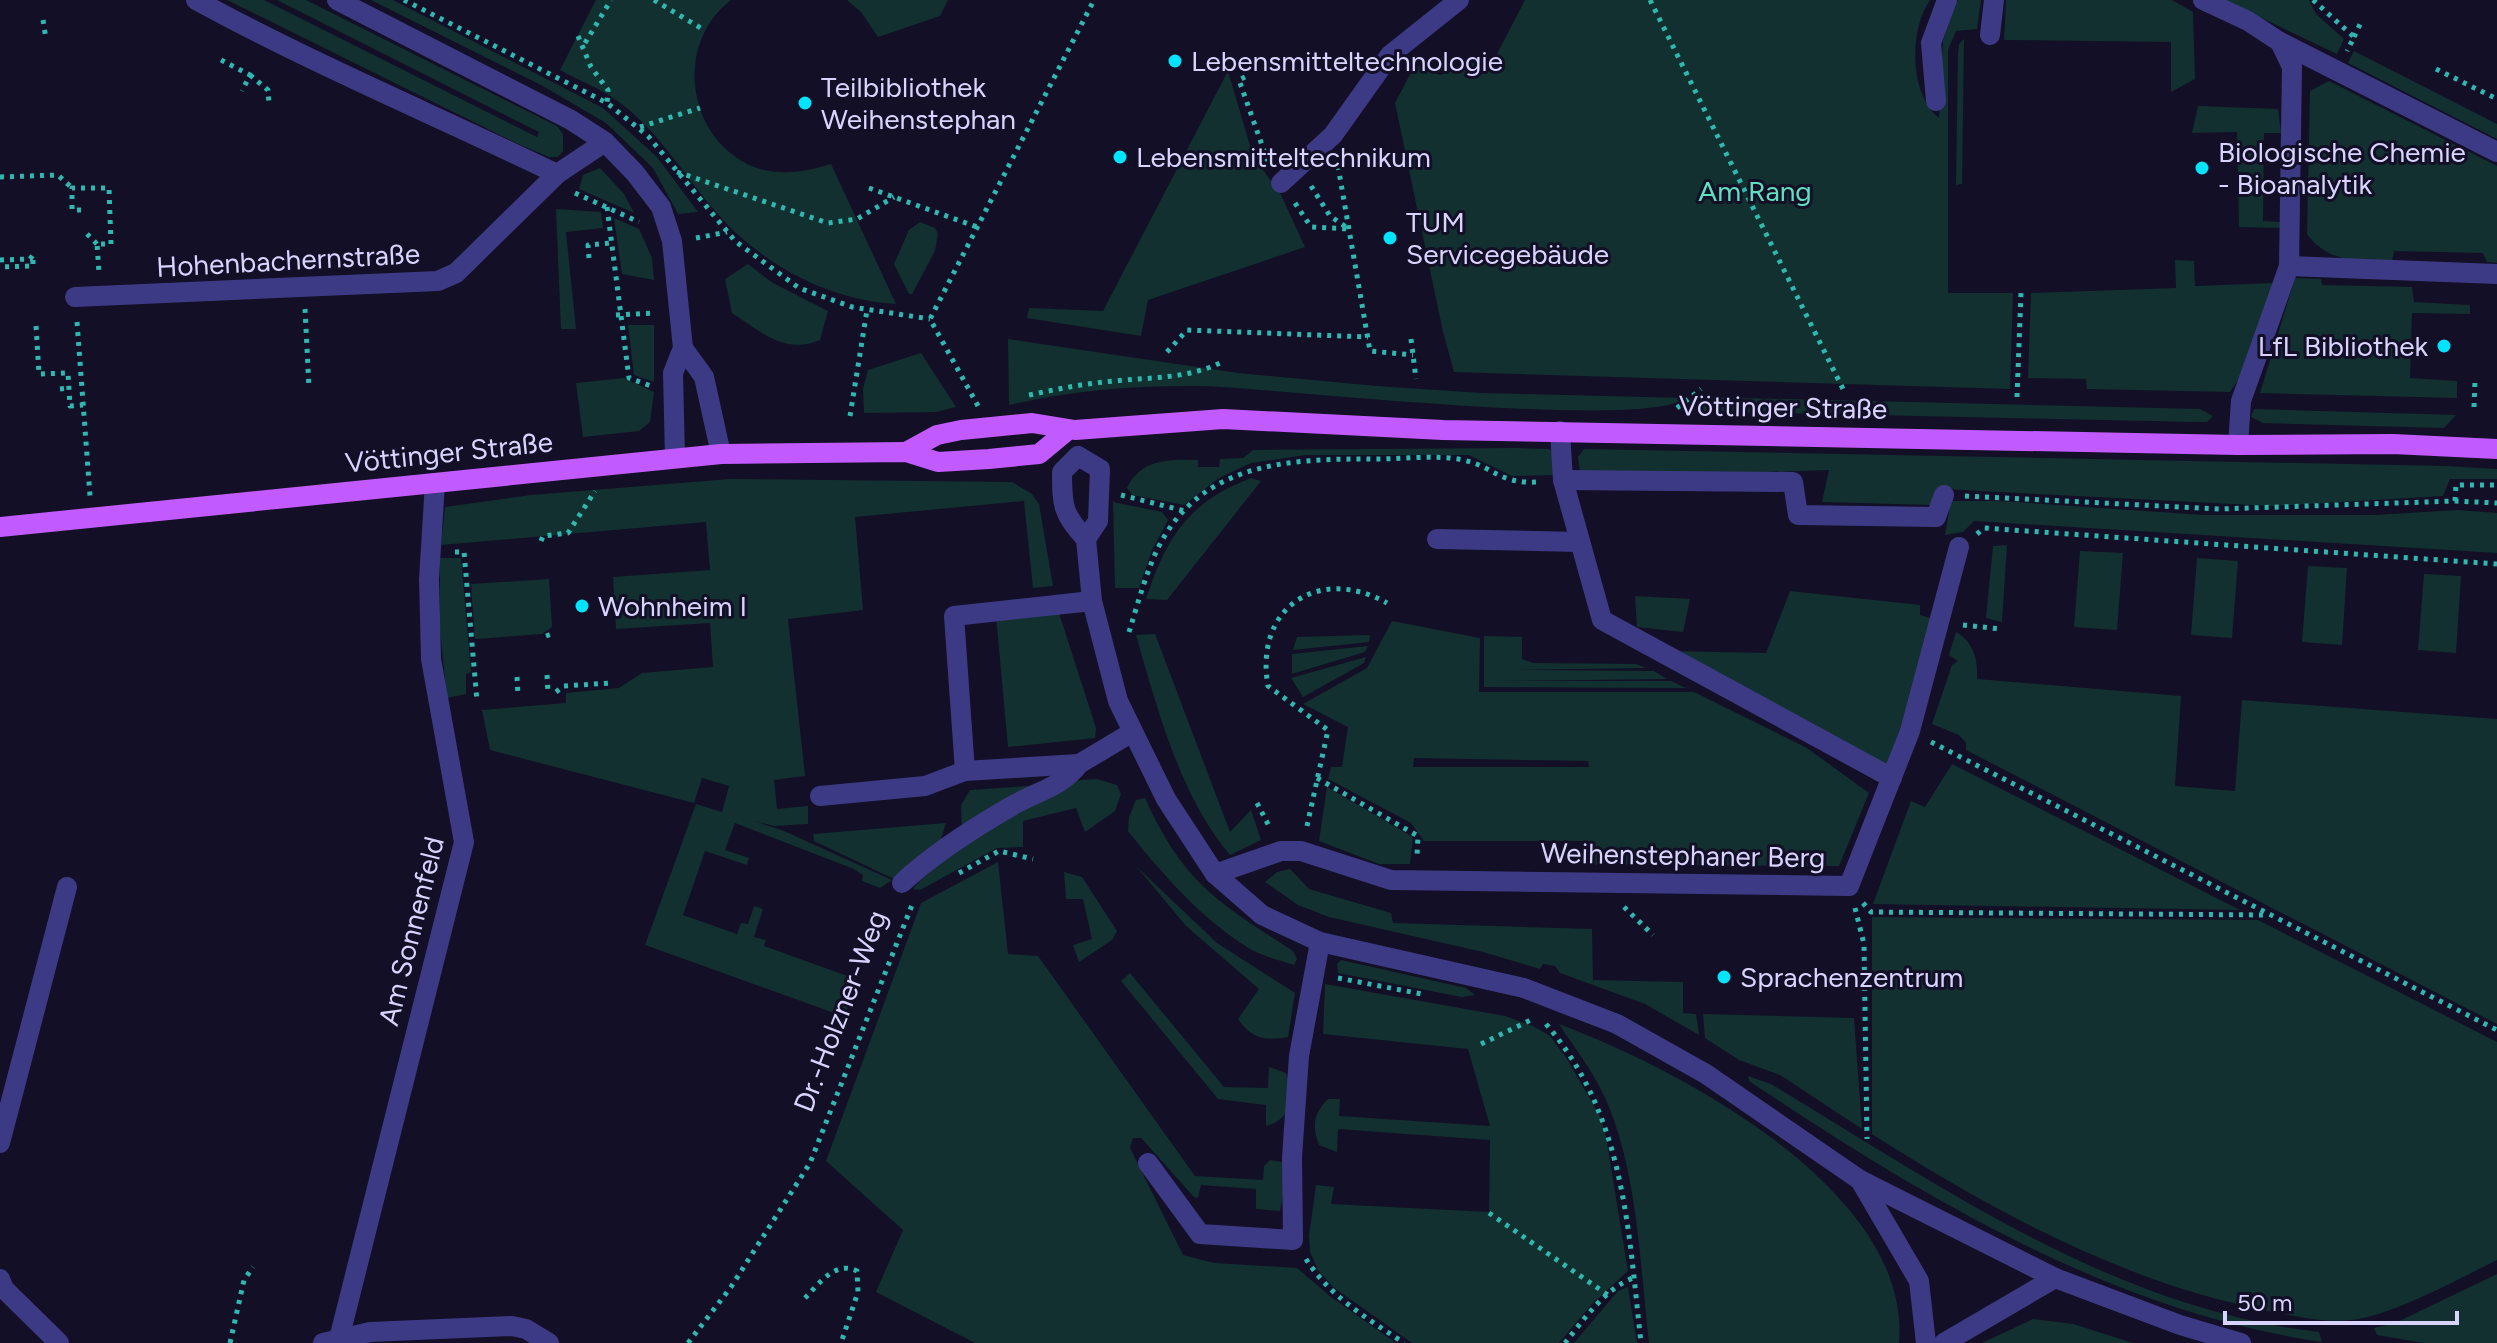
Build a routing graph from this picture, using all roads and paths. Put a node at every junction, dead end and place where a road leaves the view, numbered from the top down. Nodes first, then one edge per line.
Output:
1 (196, 0) edge
2 (337, 0) edge
3 (404, 0) edge
4 (611, 0) edge
5 (654, 0) edge
6 (1094, 0) edge
7 (1459, 0) edge
8 (1650, 0) edge
9 (1947, 0) edge
10 (1994, 0) edge
11 (2203, 0) edge
12 (2313, 0) edge
13 (43, 20) dead end
14 (2362, 20) dead end
15 (704, 30) dead end
16 (1990, 35) dead end
17 (578, 36) dead end
18 (2354, 37) junction
19 (46, 39) dead end
20 (2280, 42) junction
21 (584, 44) junction
22 (221, 60) dead end
23 (2436, 69) dead end
24 (2336, 73) junction
25 (250, 75) junction
26 (242, 91) dead end
27 (2497, 99) edge
28 (1936, 101) dead end
29 (607, 103) junction
30 (269, 104) dead end
31 (700, 108) dead end
32 (640, 127) junction
33 (1333, 135) junction
34 (605, 142) junction
35 (2497, 152) edge
36 (1300, 169) junction
37 (676, 171) junction
38 (0, 177) edge
39 (562, 181) junction
40 (1281, 183) dead end
41 (72, 188) junction
42 (869, 188) dead end
43 (894, 197) junction
44 (607, 207) junction
45 (81, 210) dead end
46 (643, 224) dead end
47 (977, 227) junction
48 (1349, 229) junction
49 (727, 232) junction
50 (87, 234) dead end
51 (692, 239) dead end
52 (612, 243) junction
53 (97, 244) junction
54 (589, 258) dead end
55 (0, 260) edge
56 (2289, 266) junction
57 (0, 267) edge
58 (2497, 274) edge
59 (88, 278) dead end
60 (304, 288) junction
61 (2021, 293) dead end
62 (75, 297) joint
63 (867, 310) junction
64 (648, 313) dead end
65 (619, 315) junction
66 (930, 319) junction
67 (36, 326) dead end
68 (1368, 337) junction
69 (1411, 339) dead end
70 (683, 348) junction
71 (1167, 352) dead end
72 (1413, 355) junction
73 (1224, 361) dead end
74 (1416, 379) dead end
75 (2475, 381) dead end
76 (655, 387) dead end
77 (69, 388) junction
78 (309, 388) dead end
79 (60, 389) dead end
80 (1844, 391) dead end
81 (2017, 397) dead end
82 (1020, 398) dead end
83 (83, 405) junction
84 (978, 407) dead end
85 (2474, 407) dead end
86 (850, 416) dead end
87 (1071, 430) junction
88 (1560, 431) junction
89 (2238, 445) junction
90 (2497, 449) edge
91 (906, 452) junction
92 (721, 454) junction
93 (1078, 456) junction
94 (675, 458) junction
95 (1563, 480) junction
96 (435, 483) junction
97 (2497, 485) edge
98 (598, 486) dead end
99 (1120, 495) dead end
100 (1944, 495) joint
101 (90, 497) dead end
102 (2455, 501) junction
103 (2497, 503) edge
104 (1186, 511) junction
105 (0, 527) edge
106 (1086, 539) junction
107 (1437, 539) dead end
108 (541, 541) dead end
109 (1580, 542) junction
110 (1959, 547) joint
111 (471, 548) dead end
112 (2497, 564) edge
113 (1092, 601) junction
114 (1387, 603) dead end
115 (1939, 623) junction
116 (2001, 629) dead end
117 (1129, 632) dead end
118 (555, 633) dead end
119 (546, 636) dead end
120 (547, 675) dead end
121 (517, 677) dead end
122 (610, 683) dead end
123 (556, 692) dead end
124 (548, 693) dead end
125 (518, 696) dead end
126 (477, 701) dead end
127 (1910, 731) junction
128 (1131, 733) junction
129 (1079, 764) junction
130 (965, 771) junction
131 (1317, 778) junction
132 (1892, 778) junction
133 (820, 796) dead end
134 (1301, 851) junction
135 (1033, 859) dead end
136 (957, 874) dead end
137 (1215, 874) junction
138 (1416, 880) junction
139 (902, 883) joint
140 (1849, 886) junction
141 (67, 887) dead end
142 (2266, 915) junction
143 (1320, 942) junction
144 (1313, 979) junction
145 (1434, 996) dead end
146 (1524, 1013) dead end
147 (1539, 1016) junction
148 (2497, 1030) edge
149 (1481, 1044) dead end
150 (1867, 1139) dead end
151 (0, 1143) edge
152 (1148, 1163) dead end
153 (1860, 1180) junction
154 (1489, 1213) dead end
155 (1293, 1240) junction
156 (253, 1267) dead end
157 (1633, 1278) junction
158 (2055, 1278) junction
159 (0, 1279) edge
160 (1608, 1295) junction
161 (805, 1298) dead end
162 (331, 1341) edge
163 (59, 1343) edge
164 (230, 1343) edge
165 (549, 1343) edge
166 (688, 1343) edge
167 (841, 1343) edge
168 (1404, 1343) edge
169 (1565, 1343) edge
170 (1641, 1343) edge
171 (1926, 1343) edge
172 (1944, 1343) edge
173 (2241, 1343) edge

1 - 39 street
2 - 34 street
3 - 29 path
4 - 21 path
5 - 15 path
6 - 47 path
7 - 33 street
8 - 80 path
9 - 28 street
10 - 16 street
11 - 20 street
12 - 18 path
13 - 19 path
14 - 18 path
17 - 21 path
18 - 24 path
20 - 24 street
20 - 56 street
21 - 29 path
22 - 25 path
23 - 27 path
24 - 35 street
25 - 26 path
25 - 30 path
29 - 32 path
31 - 32 path
32 - 37 path
33 - 36 street
33 - 48 path
34 - 39 street, Hohenbachernstraße
34 - 70 street
36 - 40 street
36 - 48 path
37 - 43 path
37 - 49 path
38 - 41 path
39 - 44 path
39 - 60 street, Hohenbachernstraße
41 - 45 path
41 - 53 path
42 - 43 path
43 - 47 path
44 - 46 path
44 - 52 path
47 - 66 path
48 - 68 path
49 - 51 path
49 - 63 path
50 - 53 path
52 - 54 path
52 - 65 path
53 - 59 path
55 - 57 path
56 - 58 street
56 - 89 street
60 - 62 street, Hohenbachernstraße
60 - 78 path
61 - 81 path
62 - 83 path
63 - 66 path
63 - 86 path
64 - 65 path
65 - 76 path
66 - 84 path
67 - 77 path
68 - 71 path
68 - 72 path
69 - 72 path
70 - 92 street
70 - 94 street
72 - 74 path
73 - 82 path
75 - 85 path
77 - 79 path
77 - 83 path
83 - 101 path
87 - 88 main road, Vöttinger Straße
87 - 91 main road, Vöttinger Straße
87 - 91 main road, Vöttinger Straße
87 - 93 street
88 - 89 main road, Vöttinger Straße
88 - 95 street
89 - 90 main road, Vöttinger Straße
91 - 92 main road, Vöttinger Straße
92 - 94 main road, Vöttinger Straße
93 - 106 street
93 - 106 street
94 - 96 main road, Vöttinger Straße
95 - 100 street
95 - 104 path
95 - 109 street
96 - 105 main road, Vöttinger Straße
96 - 162 street, Am Sonnenfeld
97 - 102 path
98 - 108 path
99 - 104 path
100 - 102 path
102 - 103 path
104 - 117 path
106 - 113 street
107 - 109 street
109 - 132 street
110 - 112 path
110 - 115 street, Weihenstephaner Berg
111 - 126 path
113 - 128 street
113 - 130 street
114 - 131 path
115 - 116 path
115 - 127 street, Weihenstephaner Berg
118 - 119 path
120 - 124 path
121 - 125 path
122 - 123 path
127 - 132 street, Weihenstephaner Berg
127 - 142 path
128 - 129 street, Dr.-Holzner-Weg
128 - 137 street
129 - 130 street
129 - 139 street, Dr.-Holzner-Weg
130 - 133 street
131 - 134 path
131 - 138 path
132 - 140 street, Weihenstephaner Berg
134 - 137 street, Weihenstephaner Berg
134 - 138 street, Weihenstephaner Berg
135 - 136 path
137 - 143 street
138 - 140 street, Weihenstephaner Berg
139 - 166 path, Dr.-Holzner-Weg
140 - 142 path
140 - 150 path
141 - 151 street
142 - 148 path
143 - 144 street
143 - 153 street
144 - 145 path
144 - 155 street
146 - 147 path
147 - 149 path
147 - 157 path
152 - 155 street
153 - 158 street
153 - 171 street
154 - 160 path
155 - 168 path
156 - 164 path
157 - 160 path
157 - 170 path
158 - 172 street
158 - 173 street
159 - 163 street
160 - 169 path
161 - 167 path
162 - 165 street

